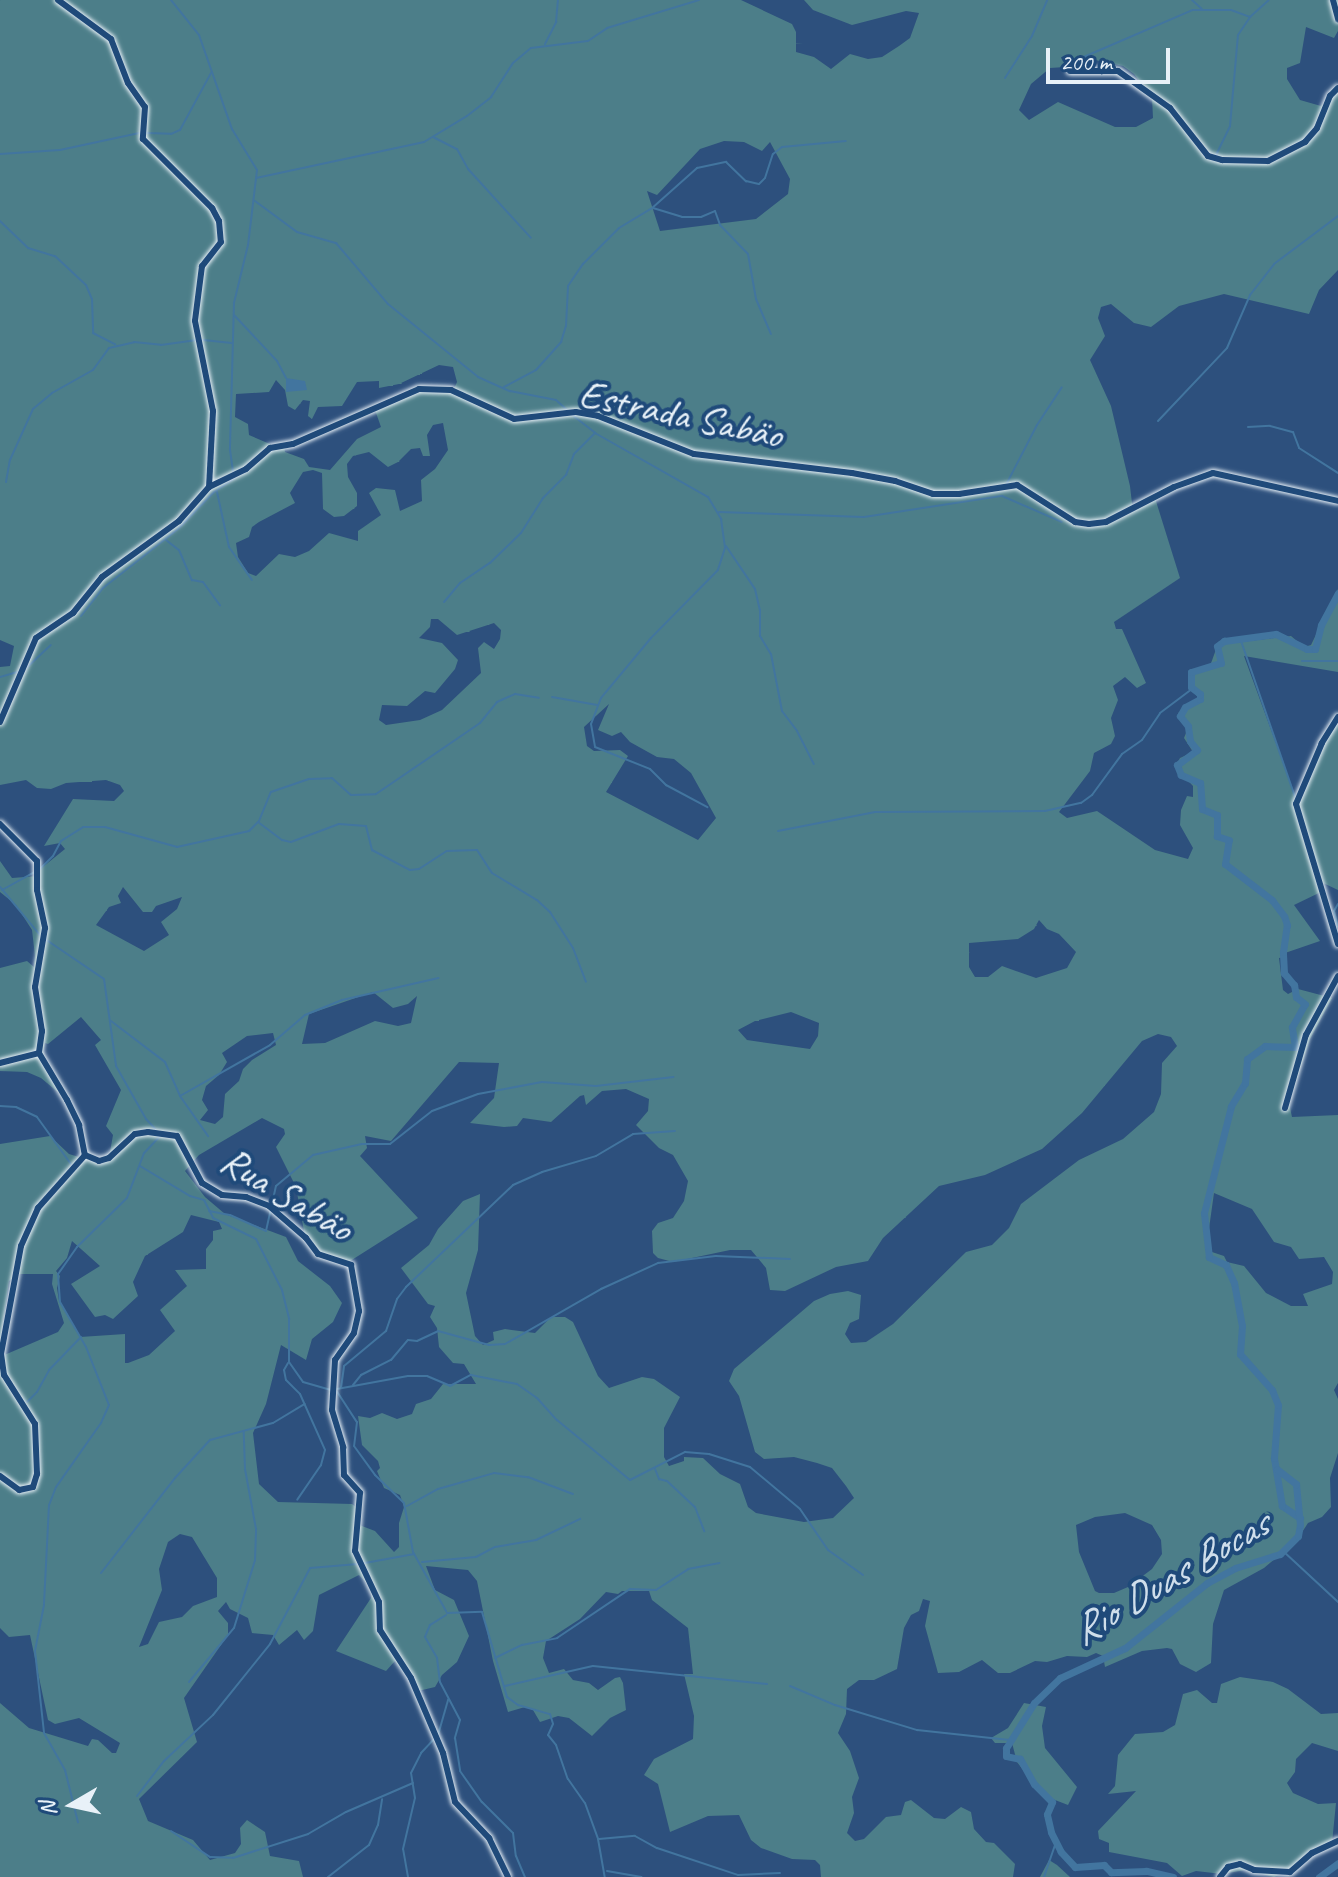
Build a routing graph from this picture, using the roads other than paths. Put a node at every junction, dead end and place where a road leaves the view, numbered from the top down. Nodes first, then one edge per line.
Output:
1 (58, 0) edge
2 (1333, 0) edge
3 (1338, 19) edge
4 (1070, 71) dead end
5 (1338, 88) edge
6 (209, 487) junction
7 (1338, 501) edge
8 (1338, 717) edge
9 (0, 722) edge
10 (0, 824) edge
11 (1338, 944) edge
12 (1338, 976) edge
13 (39, 1053) junction
14 (0, 1063) edge
15 (1285, 1108) dead end
16 (85, 1155) junction
17 (0, 1476) edge
18 (1338, 1841) edge
19 (508, 1877) edge
20 (1220, 1877) edge

1 - 6 street
2 - 3 street
4 - 5 street
6 - 7 street, Estrada Sabäo
6 - 9 street, Estrada Sabäo
8 - 11 street
10 - 13 street
12 - 15 street
13 - 14 street
13 - 16 street
16 - 17 street
16 - 19 street, Rua Sabäo
18 - 20 street

